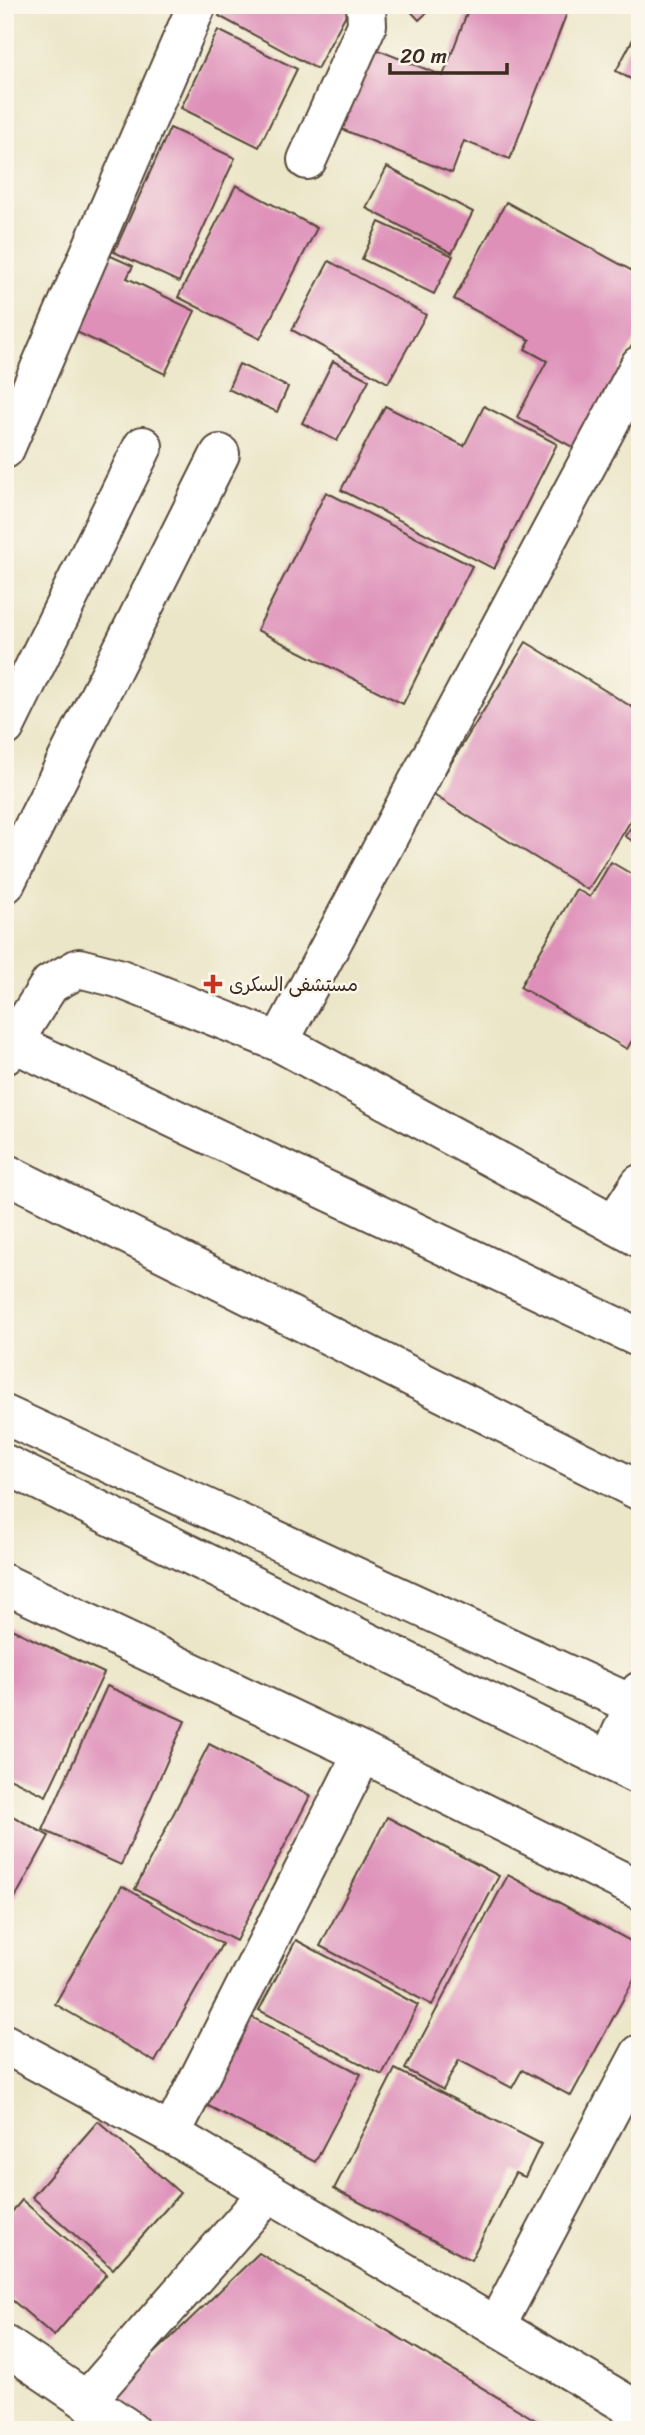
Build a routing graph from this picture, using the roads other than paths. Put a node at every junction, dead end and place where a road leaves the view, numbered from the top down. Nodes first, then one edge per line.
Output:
1 (197, 5) edge
2 (366, 5) edge
3 (307, 160) dead end
4 (640, 365) edge
5 (143, 446) dead end
6 (5, 449) edge
7 (220, 454) dead end
8 (5, 727) edge
9 (5, 884) edge
10 (7, 1041) edge
11 (279, 1042) junction
12 (5, 1172) edge
13 (640, 1184) edge
14 (627, 1231) edge
15 (640, 1338) edge
16 (5, 1415) edge
17 (5, 1464) edge
18 (640, 1491) edge
19 (8, 1592) edge
20 (638, 1701) edge
21 (363, 1753) junction
22 (625, 1769) edge
23 (640, 1890) edge
24 (5, 2044) edge
25 (640, 2054) edge
26 (171, 2134) junction
27 (267, 2194) junction
28 (496, 2326) junction
29 (5, 2345) edge
30 (87, 2400) junction
31 (640, 2412) edge
32 (130, 2430) edge

1 - 6 street
2 - 3 street
4 - 11 street
5 - 8 street
7 - 9 street
10 - 11 street
10 - 15 street
11 - 14 street
12 - 18 street
13 - 14 street
16 - 20 street
17 - 22 street
19 - 21 street
20 - 22 street
21 - 23 street
21 - 26 street
24 - 26 street
25 - 28 street
26 - 27 street
27 - 28 street
27 - 30 street
28 - 31 street
29 - 30 street
30 - 32 street

